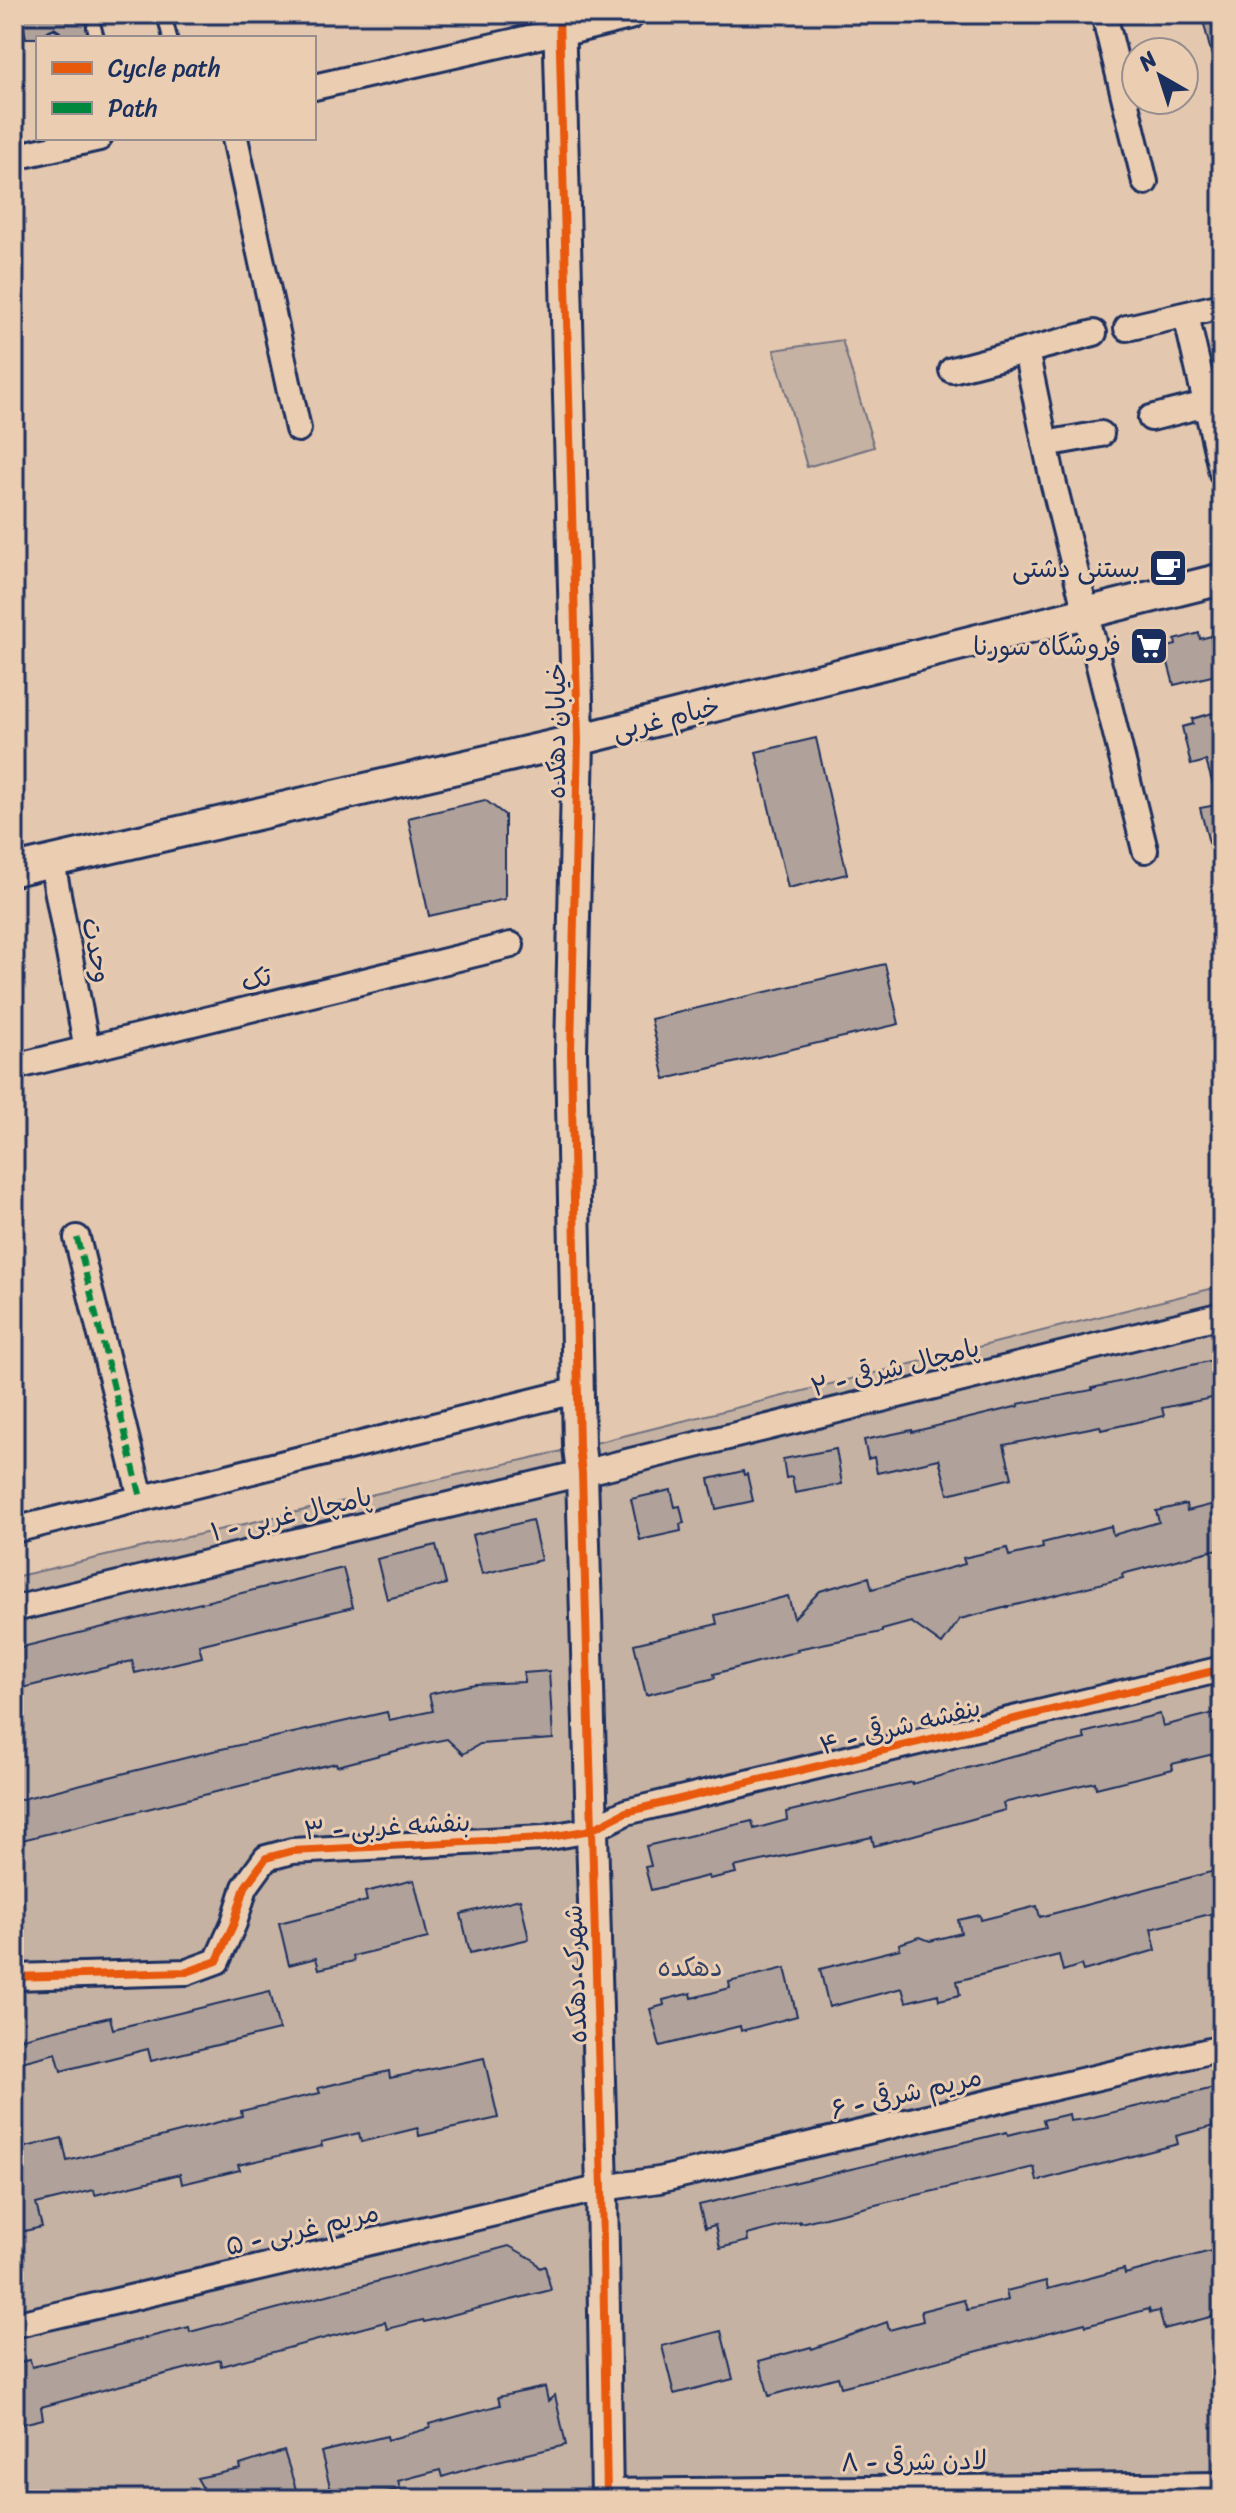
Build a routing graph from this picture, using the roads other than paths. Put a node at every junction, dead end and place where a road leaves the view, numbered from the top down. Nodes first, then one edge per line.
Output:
1 (164, 14) edge
2 (629, 14) edge
3 (1104, 14) edge
4 (560, 23) edge
5 (170, 36) edge
6 (316, 86) edge
7 (83, 140) edge
8 (235, 140) edge
9 (14, 157) edge
10 (1145, 182) dead end
11 (1222, 306) edge
12 (1186, 315) junction
13 (1127, 328) dead end
14 (1094, 333) dead end
15 (1026, 351) junction
16 (952, 370) dead end
17 (1214, 402) edge
18 (1151, 418) dead end
19 (298, 429) dead end
20 (1101, 434) dead end
21 (1045, 444) junction
22 (1222, 473) edge
23 (1222, 579) edge
24 (1086, 612) junction
25 (578, 740) junction
26 (1145, 850) dead end
27 (52, 862) junction
28 (14, 870) edge
29 (511, 945) dead end
30 (87, 1049) junction
31 (14, 1067) edge
32 (77, 1238) dead end
33 (1222, 1315) edge
34 (579, 1390) junction
35 (580, 1460) junction
36 (141, 1498) junction
37 (14, 1530) edge
38 (14, 1609) edge
39 (1222, 1669) edge
40 (591, 1830) junction
41 (14, 1977) edge
42 (1222, 2048) edge
43 (602, 2188) junction
44 (14, 2325) edge
45 (1222, 2485) edge
46 (607, 2496) edge

1 - 5 lane
2 - 4 street
3 - 10 street
4 - 6 street
4 - 25 street, خیابان دهکده
7 - 9 street
8 - 19 street
11 - 12 street
12 - 13 street
12 - 17 street
14 - 15 street
15 - 16 street
15 - 21 street
17 - 18 street
17 - 22 street
20 - 21 street
21 - 24 street
23 - 24 street, خیام غربی
24 - 25 street, خیام غربی
24 - 26 street
25 - 27 street, خیام غربی
25 - 34 street, خیابان دهکده
27 - 28 street, خیام غربی
27 - 30 street, وحدت
29 - 30 street, تک
30 - 31 street, تک
32 - 36 street
33 - 35 street, پامچال شرقی - ۲
34 - 35 street, خیابان دهکده
34 - 36 street
35 - 38 street, پامچال غربی - ۱
35 - 40 street, شهرک دهکده
36 - 37 street
39 - 40 street, بنفشه شرقی - ۴
40 - 41 street, بنفشه غربی - ۳
40 - 43 street, شهرک دهکده
42 - 43 street, مریم شرقی - ۶
43 - 44 street, مریم غربی - ۵
43 - 46 street, شهرک دهکده
45 - 46 street, لادن شرقی - ۸

